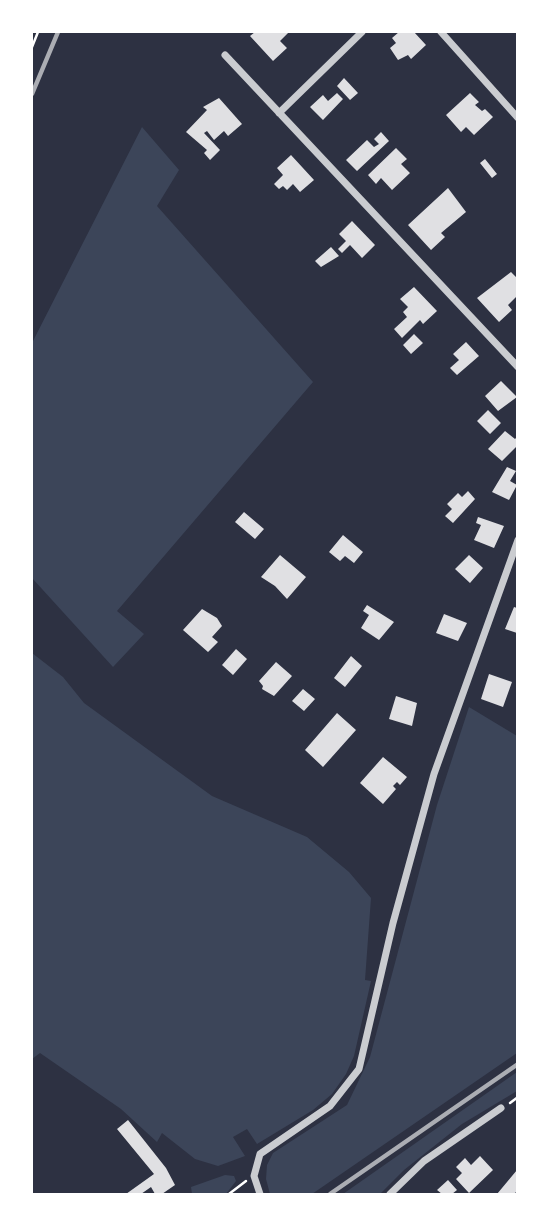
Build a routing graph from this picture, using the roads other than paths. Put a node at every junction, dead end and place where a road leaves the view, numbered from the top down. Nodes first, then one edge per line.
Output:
1 (362, 32) edge
2 (440, 32) edge
3 (225, 55) dead end
4 (279, 113) junction
5 (517, 118) edge
6 (517, 367) edge
7 (517, 540) edge
8 (501, 1108) dead end
9 (260, 1195) edge
10 (390, 1195) edge

1 - 4 street
2 - 5 street
3 - 4 street
4 - 6 street
7 - 9 street
8 - 10 street

